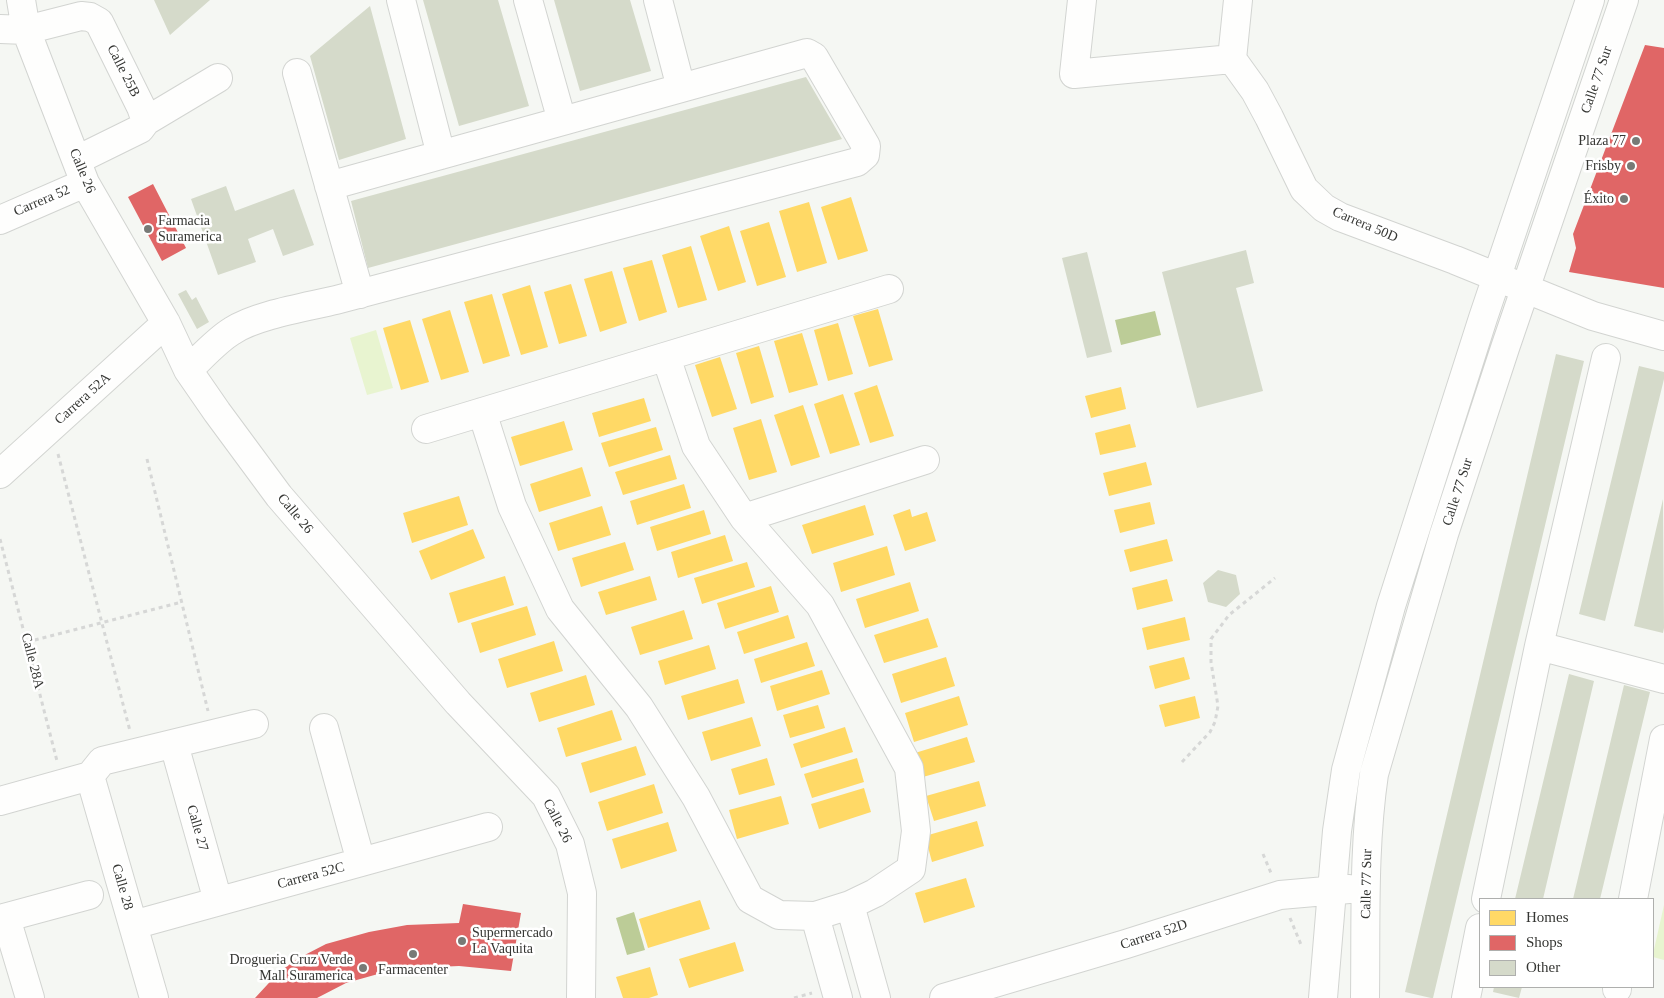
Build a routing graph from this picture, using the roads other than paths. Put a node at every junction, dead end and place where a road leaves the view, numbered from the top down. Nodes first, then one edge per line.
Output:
1 (21, 0) edge
2 (401, 0) edge
3 (528, 0) edge
4 (658, 0) edge
5 (1082, 0) edge
6 (1238, 0) edge
7 (1590, 0) edge
8 (1624, 0) edge
9 (13, 29) edge
10 (1232, 59) junction
11 (297, 73) dead end
12 (218, 78) dead end
13 (681, 88) junction
14 (562, 121) junction
15 (143, 125) junction
16 (441, 155) junction
17 (81, 171) junction
18 (330, 186) junction
19 (0, 220) edge
20 (1496, 278) junction
21 (888, 289) dead end
22 (1525, 290) junction
23 (360, 294) junction
24 (166, 323) junction
25 (1664, 336) edge
26 (666, 357) junction
27 (1606, 358) dead end
28 (188, 370) junction
29 (482, 412) junction
30 (426, 429) dead end
31 (925, 460) dead end
32 (0, 474) edge
33 (744, 518) junction
34 (1539, 646) junction
35 (1664, 679) edge
36 (254, 724) dead end
37 (324, 728) dead end
38 (1664, 739) edge
39 (177, 755) dead end
40 (90, 776) junction
41 (0, 801) edge
42 (488, 826) dead end
43 (362, 862) junction
44 (1333, 889) junction
45 (1366, 889) junction
46 (89, 895) dead end
47 (1486, 898) edge
48 (1633, 898) edge
49 (218, 901) junction
50 (850, 905) junction
51 (815, 916) junction
52 (3, 918) edge
53 (134, 925) junction
54 (1479, 933) edge
55 (30, 998) edge
56 (154, 998) edge
57 (581, 998) edge
58 (838, 998) edge
59 (876, 998) edge
60 (944, 998) edge
61 (1324, 998) edge
62 (1365, 998) edge
63 (1466, 998) edge

1 - 9 street, Calle 26
2 - 16 street
3 - 14 street
4 - 13 street
5 - 10 street
6 - 10 street
7 - 20 street, Calle 77 Sur
8 - 22 street, Calle 77 Sur
9 - 15 street, Calle 25B
9 - 17 street, Calle 26
10 - 20 street, Carrera 50D
11 - 18 street
12 - 15 street, Carrera 52
13 - 14 street
13 - 23 street
14 - 16 street
15 - 17 street, Carrera 52
16 - 18 street
17 - 19 street, Carrera 52
17 - 24 street, Calle 26
18 - 23 street
20 - 22 street, Carrera 50D
20 - 44 street, Calle 77 Sur
21 - 26 street
22 - 25 street, Carrera 50D
22 - 45 street, Calle 77 Sur
23 - 28 street
24 - 28 street, Calle 26
24 - 32 street, Carrera 52A
26 - 29 street
26 - 33 street
27 - 34 street
28 - 57 street, Calle 26
29 - 30 street
29 - 51 street
31 - 33 street
33 - 50 street
34 - 35 street
34 - 47 street
36 - 40 street
37 - 43 street
38 - 48 street
39 - 49 street, Calle 27
40 - 41 street
40 - 53 street, Calle 28
42 - 43 street, Carrera 52C
43 - 49 street, Carrera 52C
44 - 45 street, Carrera 52D
44 - 60 street, Carrera 52D
44 - 61 street, Calle 77 Sur
45 - 62 street, Calle 77 Sur
46 - 52 street
49 - 53 street, Carrera 52C
50 - 51 street
50 - 59 street
51 - 58 street
52 - 55 street
53 - 56 street, Calle 28
54 - 63 street

